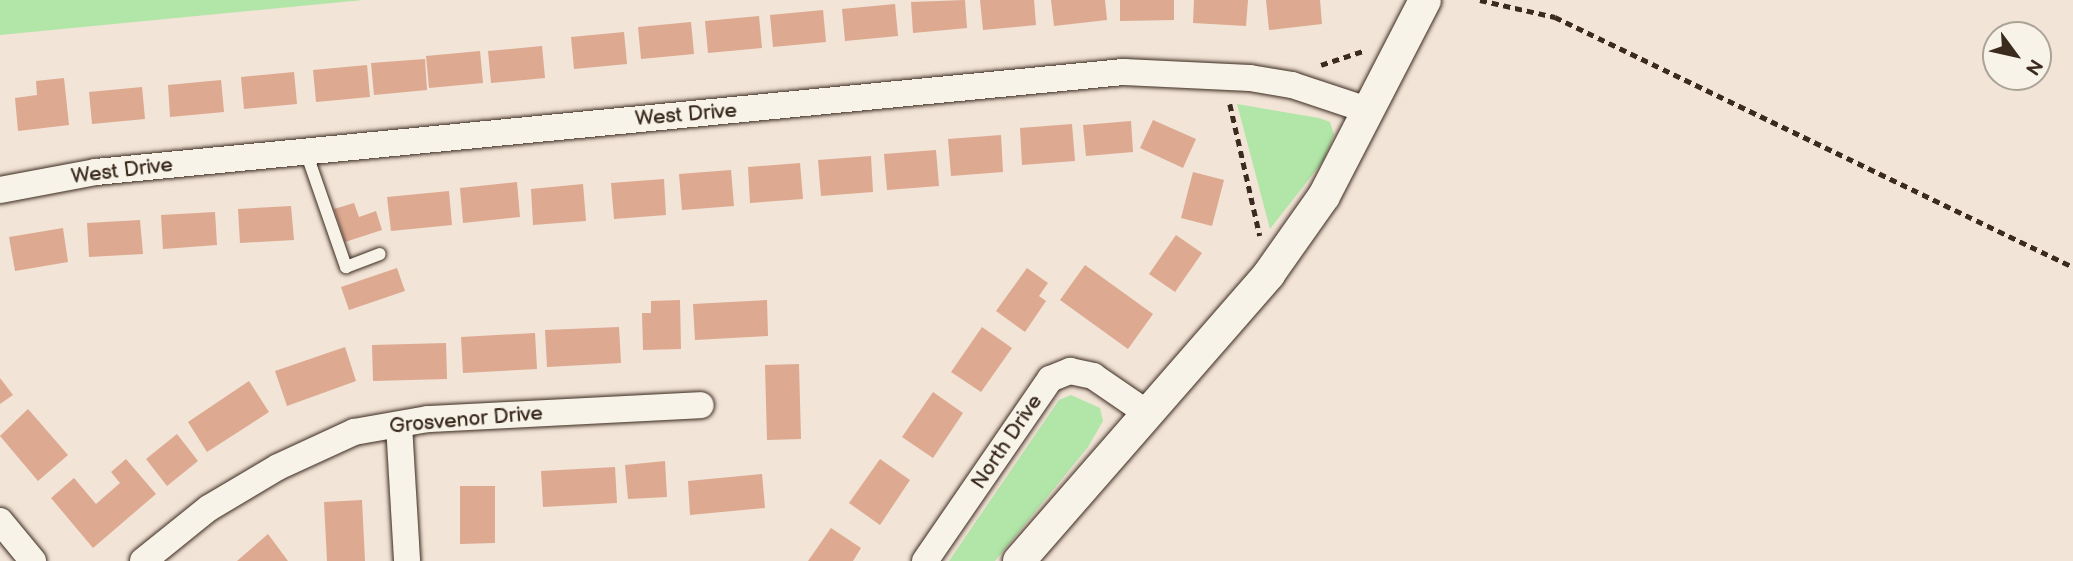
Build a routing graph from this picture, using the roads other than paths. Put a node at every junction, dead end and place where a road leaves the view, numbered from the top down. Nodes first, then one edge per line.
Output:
1 (1424, 0) edge
2 (1370, 111) junction
3 (306, 152) junction
4 (0, 190) edge
5 (380, 254) dead end
6 (701, 405) dead end
7 (1147, 414) junction
8 (399, 425) junction
9 (0, 521) edge
10 (33, 561) edge
11 (143, 561) edge
12 (407, 561) edge
13 (925, 561) edge
14 (1019, 561) edge

1 - 2 street
2 - 3 street, West Drive
2 - 7 street
3 - 4 street, West Drive
3 - 5 lane
6 - 8 street, Grosvenor Drive
7 - 13 street, North Drive
7 - 14 street
8 - 11 street, Grosvenor Drive
8 - 12 street
9 - 10 street

